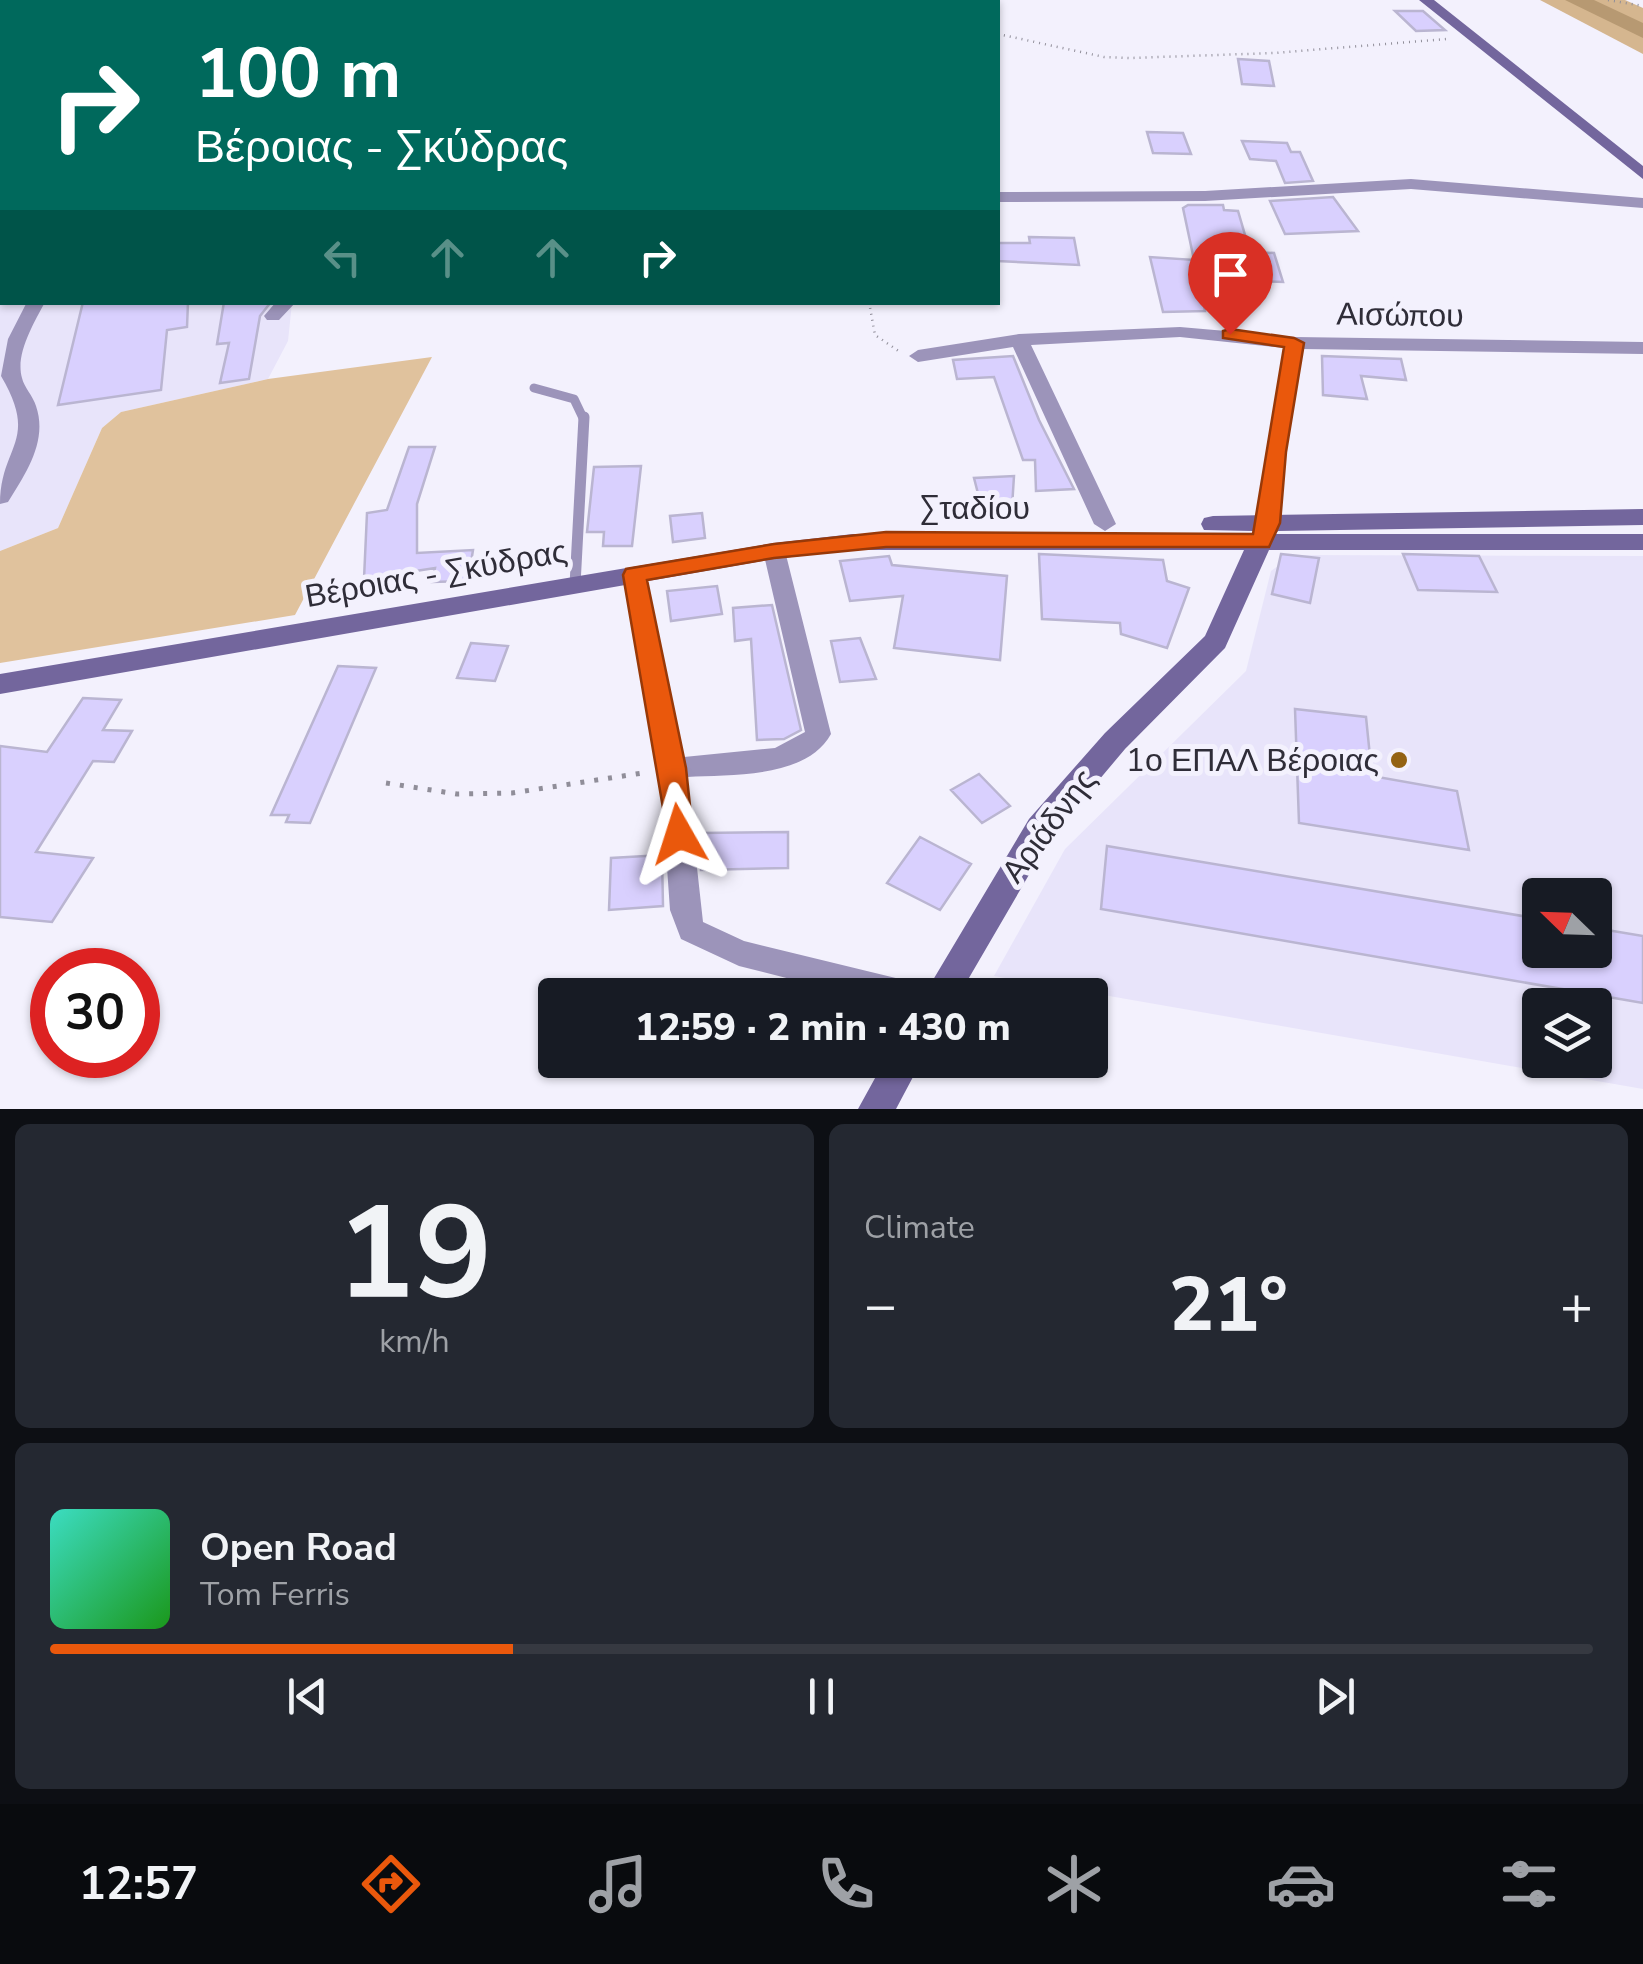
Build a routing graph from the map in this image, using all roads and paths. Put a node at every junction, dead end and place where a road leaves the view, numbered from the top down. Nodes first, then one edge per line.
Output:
1 (1426, 0) edge
2 (1608, 0) edge
3 (1643, 6) edge
4 (1000, 34) edge
5 (1476, 36) junction
6 (1643, 174) edge
7 (1000, 197) edge
8 (1643, 203) edge
9 (34, 305) edge
10 (870, 305) edge
11 (1019, 340) junction
12 (1294, 343) junction
13 (1643, 348) edge
14 (918, 356) joint
15 (534, 388) dead end
16 (0, 497) edge
17 (1643, 517) edge
18 (1104, 524) junction
19 (1265, 532) junction
20 (886, 540) junction
21 (1643, 542) edge
22 (774, 551) junction
23 (634, 575) junction
24 (575, 585) junction
25 (0, 684) edge
26 (673, 768) junction
27 (386, 782) dead end
28 (837, 978) edge
29 (951, 978) edge
30 (894, 1078) edge
31 (876, 1109) edge

1 - 5 main road
2 - 3 path
4 - 5 path
5 - 6 main road
7 - 8 street
9 - 16 street
10 - 14 path
11 - 12 street, Αισώπου
11 - 14 street, Αισώπου
11 - 18 street
12 - 13 street, Αισώπου
12 - 19 street, Αριάδνης
15 - 24 lane
17 - 19 main road, Σταδίου
18 - 19 main road, Σταδίου
18 - 20 main road, Σταδίου
19 - 20 main road, Σταδίου
19 - 21 main road, Σταδίου
19 - 29 main road, Αριάδνης
20 - 22 main road, Βέροιας - Σκύδρας
22 - 23 main road, Βέροιας - Σκύδρας
22 - 26 street
23 - 24 main road, Βέροιας - Σκύδρας
23 - 26 street
24 - 25 main road, Βέροιας - Σκύδρας
26 - 27 path
26 - 28 street
30 - 31 main road

